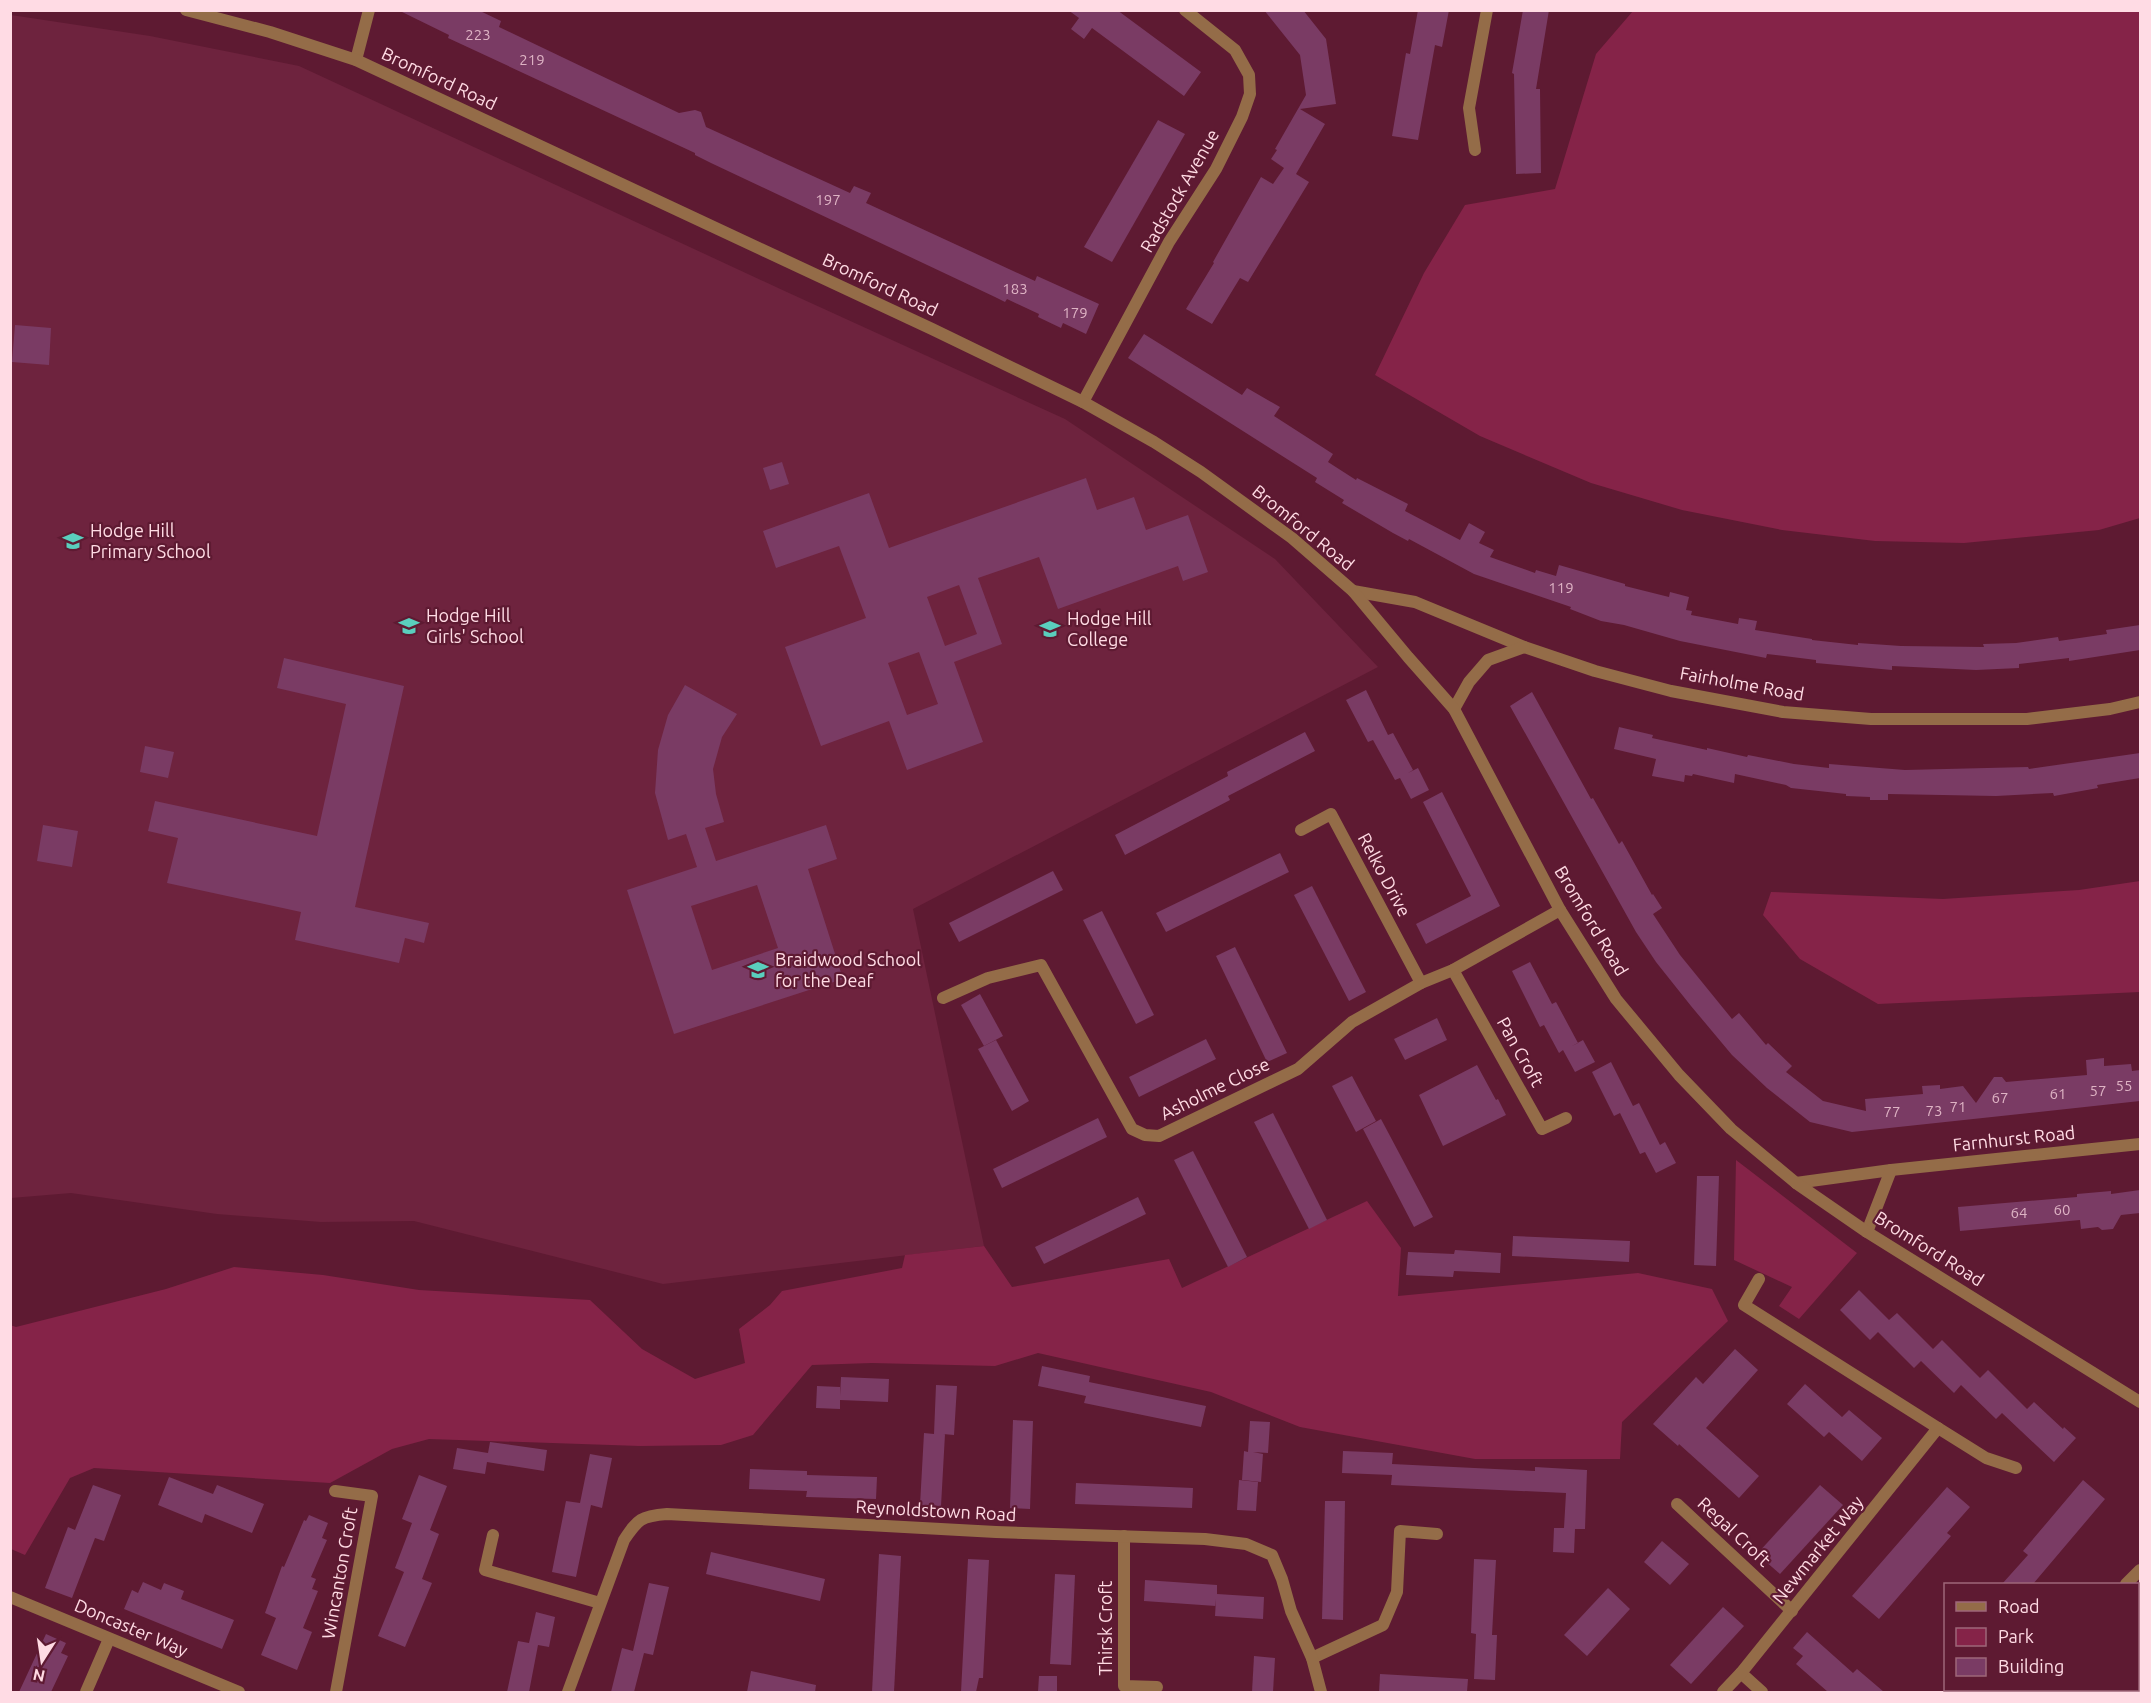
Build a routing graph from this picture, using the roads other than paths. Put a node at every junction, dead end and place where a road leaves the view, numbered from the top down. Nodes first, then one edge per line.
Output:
1 (186, 10) edge
2 (369, 10) edge
3 (1185, 10) edge
4 (1487, 10) edge
5 (356, 60) junction
6 (1475, 150) dead end
7 (1083, 402) junction
8 (1353, 591) junction
9 (1524, 647) junction
10 (2140, 702) edge
11 (1454, 709) junction
12 (1301, 830) dead end
13 (1560, 909) junction
14 (1453, 970) junction
15 (1421, 983) junction
16 (943, 998) dead end
17 (1566, 1118) dead end
18 (2140, 1144) edge
19 (1891, 1170) junction
20 (1796, 1183) junction
21 (1867, 1233) junction
22 (1759, 1279) dead end
23 (2140, 1402) edge
24 (1938, 1428) junction
25 (2016, 1468) dead end
26 (335, 1491) dead end
27 (1677, 1504) dead end
28 (1437, 1534) dead end
29 (493, 1535) dead end
30 (1124, 1536) junction
31 (2140, 1570) edge
32 (2127, 1583) edge
33 (10, 1597) edge
34 (600, 1603) junction
35 (1792, 1611) junction
36 (109, 1639) junction
37 (1312, 1658) junction
38 (1741, 1674) junction
39 (1157, 1687) dead end
40 (86, 1692) edge
41 (238, 1692) edge
42 (336, 1692) edge
43 (567, 1692) edge
44 (1321, 1692) edge
45 (1723, 1692) edge
46 (1762, 1692) edge

1 - 5 street, Bromford Road
2 - 5 street
3 - 7 street, Radstock Avenue
4 - 6 street
5 - 7 street, Bromford Road
7 - 8 street, Bromford Road
8 - 9 street, Fairholme Road
8 - 11 street, Bromford Road
9 - 10 street, Fairholme Road
9 - 11 street
11 - 13 street, Bromford Road
12 - 15 street, Relko Drive
13 - 14 street, Asholme Close
13 - 20 street, Bromford Road
14 - 15 street, Asholme Close
14 - 17 street, Pan Croft
15 - 16 street, Asholme Close
18 - 19 street, Farnhurst Road
19 - 20 street, Farnhurst Road
19 - 21 street
20 - 21 street, Bromford Road
21 - 23 street, Bromford Road
22 - 24 street
24 - 25 street
24 - 35 street, Newmarket Way
26 - 42 street, Wincanton Croft
27 - 35 street, Regal Croft
28 - 37 street
29 - 34 street
30 - 34 street, Reynoldstown Road
30 - 37 street, Reynoldstown Road
30 - 39 street, Thirsk Croft
31 - 32 street
33 - 36 street, Doncaster Way
34 - 43 street, Reynoldstown Road
35 - 38 street, Newmarket Way
36 - 40 street
36 - 41 street, Doncaster Way
37 - 44 street, Reynoldstown Road
38 - 45 street, Newmarket Way
38 - 46 street

